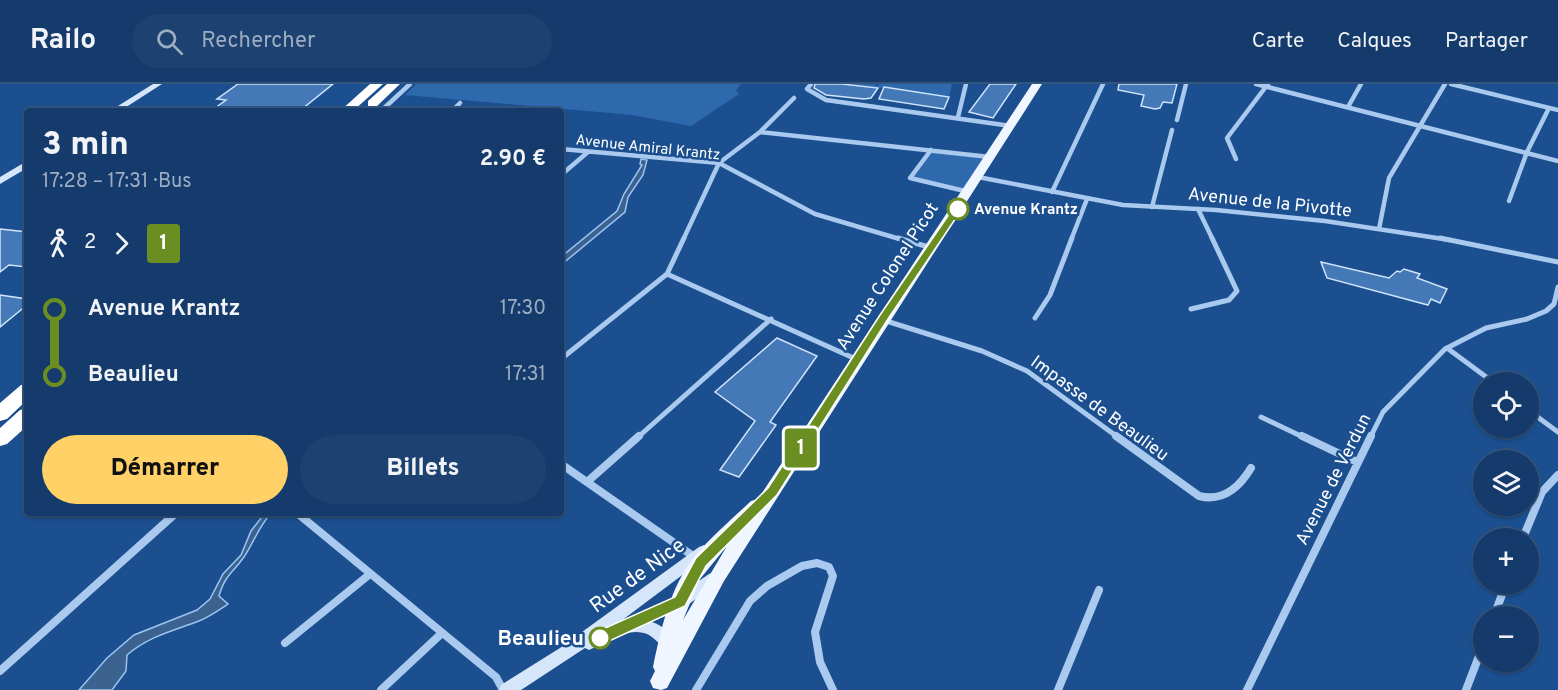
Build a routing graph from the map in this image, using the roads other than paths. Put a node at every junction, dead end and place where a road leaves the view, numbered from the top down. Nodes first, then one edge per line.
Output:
1 (158, 84) edge
2 (377, 84) edge
3 (394, 84) edge
4 (410, 84) edge
5 (811, 84) edge
6 (966, 84) edge
7 (1037, 84) edge
8 (1103, 84) edge
9 (1186, 84) edge
10 (1256, 84) edge
11 (1361, 84) edge
12 (1444, 84) edge
13 (1451, 84) edge
14 (1268, 85) edge
15 (794, 98) dead end
16 (460, 103) dead end
17 (1348, 107) junction
18 (119, 108) edge
19 (349, 108) edge
20 (367, 108) edge
21 (384, 108) edge
22 (455, 108) edge
23 (1550, 108) junction
24 (1558, 108) edge
25 (958, 117) junction
26 (1177, 120) dead end
27 (1420, 125) junction
28 (1011, 126) junction
29 (1172, 130) dead end
30 (760, 132) junction
31 (564, 149) edge
32 (931, 150) junction
33 (588, 152) junction
34 (1527, 152) junction
35 (990, 156) junction
36 (1236, 159) dead end
37 (1558, 161) edge
38 (719, 163) junction
39 (24, 167) edge
40 (564, 172) edge
41 (978, 177) junction
42 (0, 181) edge
43 (969, 192) junction
44 (1052, 192) junction
45 (1087, 199) junction
46 (1509, 201) dead end
47 (1152, 207) junction
48 (1198, 209) junction
49 (1379, 229) junction
50 (932, 248) junction
51 (1558, 262) edge
52 (667, 274) junction
53 (1558, 287) edge
54 (1557, 296) edge
55 (1191, 309) dead end
56 (1035, 318) dead end
57 (771, 319) junction
58 (882, 320) junction
59 (1447, 348) junction
60 (564, 357) edge
61 (859, 360) junction
62 (1479, 372) edge
63 (24, 390) edge
64 (24, 391) edge
65 (0, 408) edge
66 (0, 414) edge
67 (1261, 417) dead end
68 (24, 418) edge
69 (1539, 418) edge
70 (1558, 432) edge
71 (0, 439) edge
72 (1358, 462) junction
73 (564, 466) edge
74 (1251, 468) dead end
75 (1558, 475) edge
76 (587, 482) junction
77 (773, 491) junction
78 (173, 516) edge
79 (301, 516) edge
80 (1527, 528) edge
81 (706, 566) junction
82 (370, 574) junction
83 (1099, 590) dead end
84 (680, 602) junction
85 (631, 624) junction
86 (442, 633) junction
87 (668, 642) junction
88 (285, 643) dead end
89 (566, 653) junction
90 (0, 671) edge
91 (1473, 672) edge
92 (659, 685) edge
93 (381, 690) edge
94 (505, 690) edge
95 (696, 690) edge
96 (832, 690) edge
97 (1058, 690) edge
98 (1247, 690) edge
99 (1466, 690) edge

1 - 18 street
2 - 19 highway
3 - 20 highway
4 - 21 street
5 - 25 street
6 - 25 street
7 - 28 main road, Avenue Colonel Picot
8 - 44 street
9 - 26 street
10 - 14 street
11 - 17 street
12 - 27 street
13 - 23 street
14 - 17 street
14 - 36 street
15 - 30 street
16 - 22 street
17 - 27 street
23 - 24 street
23 - 34 street
25 - 28 street
27 - 34 street
27 - 49 street
28 - 35 main road, Avenue Colonel Picot
29 - 47 street
30 - 32 street
30 - 38 street
31 - 33 street, Avenue Amiral Krantz
32 - 35 street
32 - 43 street
33 - 38 street, Avenue Amiral Krantz
33 - 40 street
34 - 37 street
34 - 46 street
35 - 41 main road, Avenue Colonel Picot
38 - 50 street, Avenue Amiral Krantz
38 - 52 street
39 - 42 street
41 - 43 main road, Avenue Colonel Picot
41 - 44 street, Avenue de la Pivotte
43 - 50 main road, Avenue Colonel Picot
44 - 45 street, Avenue de la Pivotte
45 - 47 street, Avenue de la Pivotte
45 - 56 street
47 - 48 street, Avenue de la Pivotte
48 - 49 street, Avenue de la Pivotte
48 - 55 street
49 - 51 street, Avenue de la Pivotte
50 - 58 main road, Avenue Colonel Picot
52 - 57 street
52 - 60 street
53 - 54 street
54 - 59 street, Avenue de Verdun
57 - 61 street
57 - 76 street
58 - 61 main road, Avenue Colonel Picot
58 - 74 street, Impasse de Beaulieu
59 - 62 street
59 - 72 street, Avenue de Verdun
61 - 77 main road, Avenue Colonel Picot
63 - 65 highway
64 - 66 highway
67 - 72 street
68 - 71 highway
69 - 70 street
72 - 98 street, Avenue de Verdun
73 - 76 street
75 - 80 street
76 - 81 street
77 - 81 main road, Avenue Colonel Picot
77 - 81 main road, Avenue Colonel Picot
78 - 90 street
79 - 82 street
81 - 84 main road, Avenue Colonel Picot
81 - 89 street, Rue de Nice
81 - 92 main road, Avenue Colonel Picot
82 - 86 street
82 - 88 street
83 - 97 street
84 - 85 street, Rue de Nice
84 - 87 main road, Avenue Colonel Picot
85 - 87 street, Rue de Nice
85 - 89 street
86 - 93 street
86 - 94 street
87 - 92 main road, Avenue Colonel Picot
89 - 94 street, Rue de Nice
91 - 99 street
95 - 96 street

